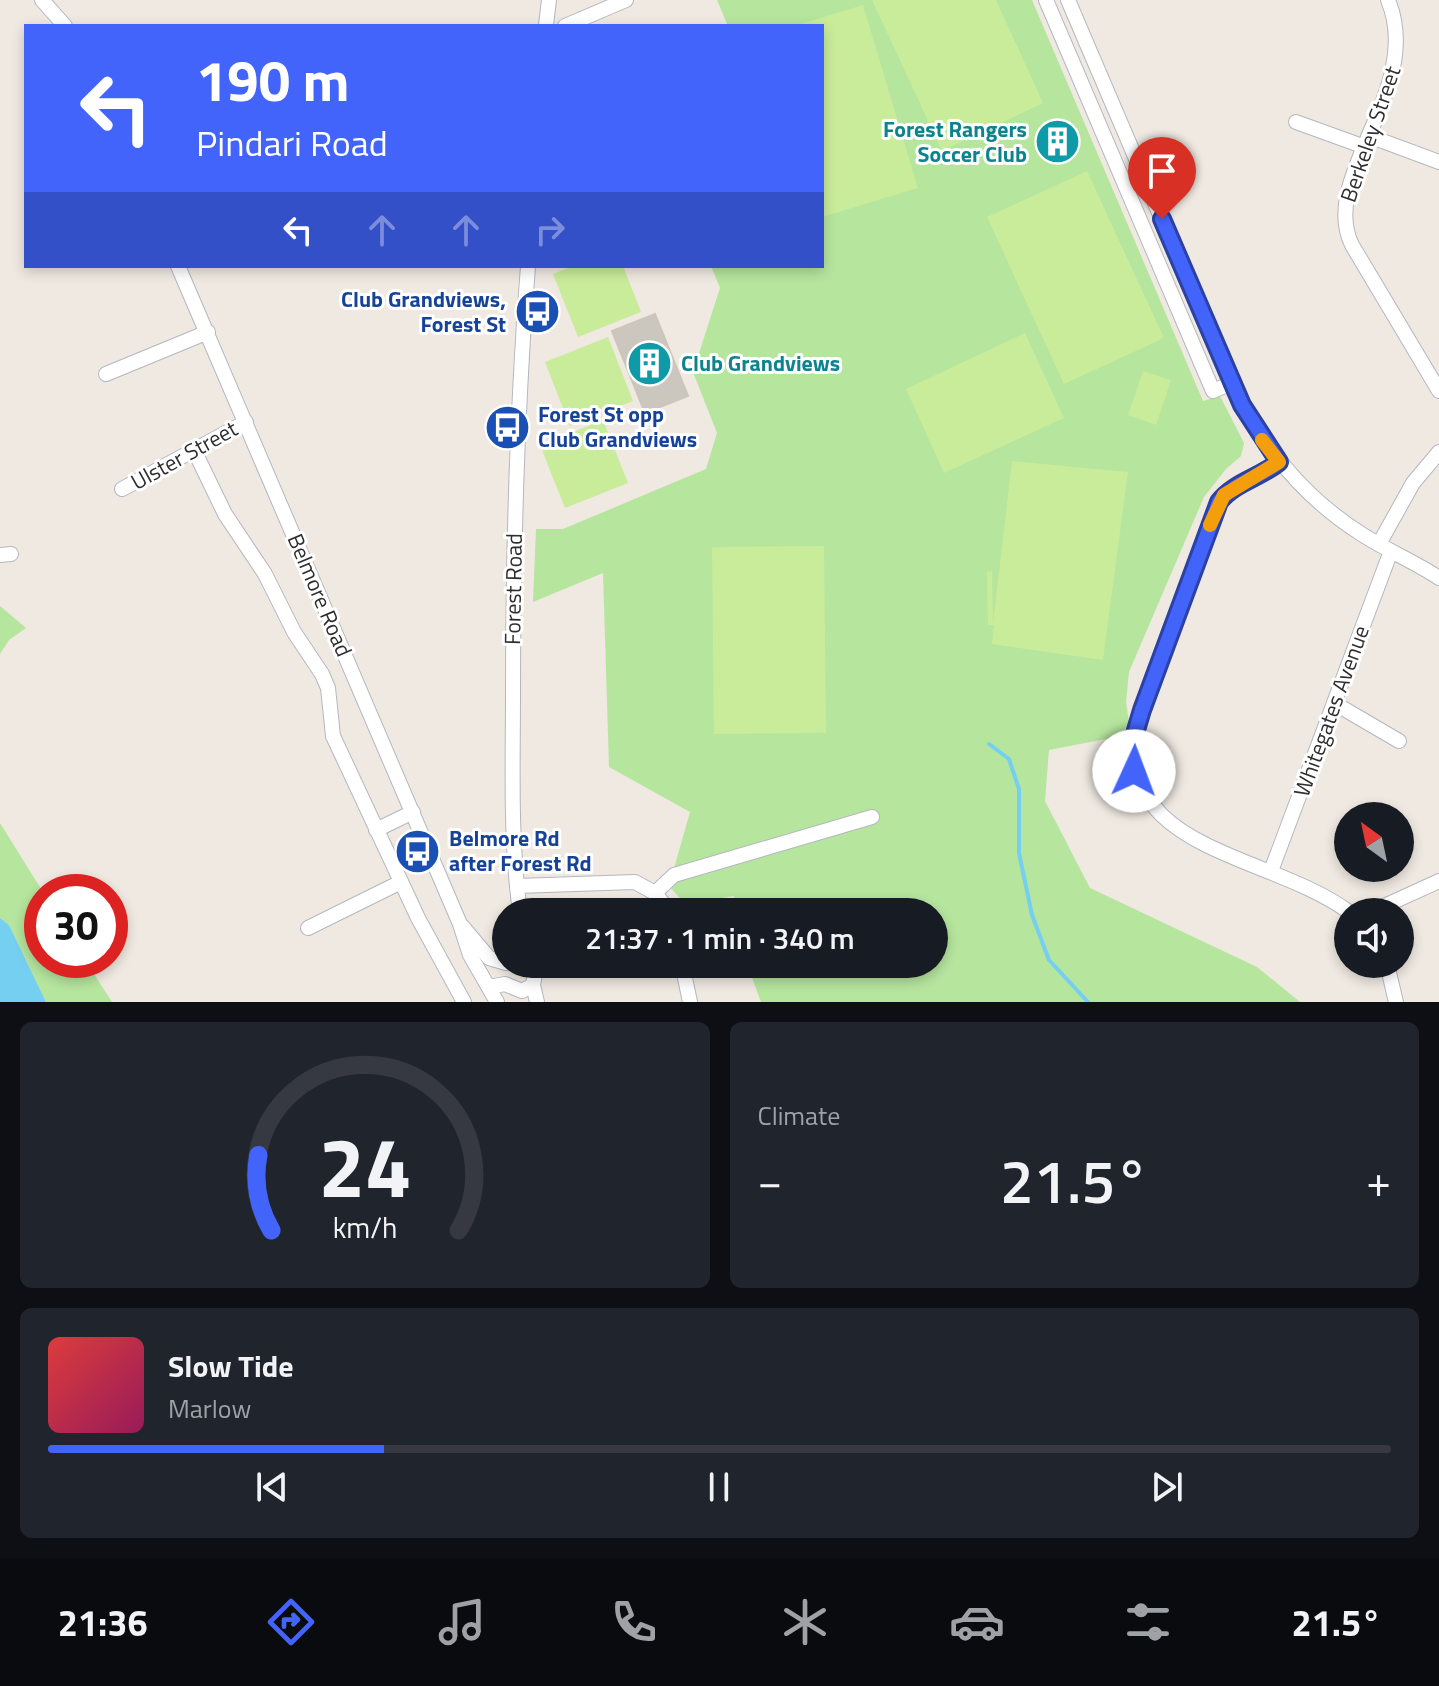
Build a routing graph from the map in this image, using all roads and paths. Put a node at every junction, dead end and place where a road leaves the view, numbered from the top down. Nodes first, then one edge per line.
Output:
1 (42, 0) edge
2 (549, 0) edge
3 (626, 0) edge
4 (1046, 0) edge
5 (1068, 0) edge
6 (1388, 0) edge
7 (63, 24) edge
8 (546, 24) edge
9 (570, 24) edge
10 (1296, 122) dead end
11 (1367, 142) junction
12 (1439, 162) edge
13 (179, 268) edge
14 (528, 268) edge
15 (208, 332) junction
16 (106, 374) dead end
17 (1232, 383) junction
18 (1439, 391) edge
19 (246, 422) junction
20 (194, 450) junction
21 (1439, 452) edge
22 (1279, 462) junction
23 (122, 489) dead end
24 (1385, 547) junction
25 (1439, 578) edge
26 (1334, 703) junction
27 (1399, 741) dead end
28 (413, 812) junction
29 (872, 817) dead end
30 (376, 830) junction
31 (1271, 871) junction
32 (1439, 881) edge
33 (401, 882) junction
34 (517, 886) junction
35 (655, 893) junction
36 (518, 898) edge
37 (659, 898) edge
38 (1402, 898) edge
39 (1334, 904) edge
40 (460, 924) junction
41 (308, 928) dead end
42 (492, 959) edge
43 (534, 978) edge
44 (685, 978) edge
45 (1390, 978) edge
46 (486, 981) junction
47 (533, 985) junction
48 (456, 987) junction
49 (519, 993) edge
50 (464, 1002) edge
51 (497, 1002) edge
52 (537, 1002) edge
53 (690, 1002) edge
54 (1396, 1002) edge

1 - 7 street
2 - 8 street
3 - 9 street
4 - 17 street
5 - 17 street
6 - 11 street, Berkeley Street
10 - 11 street
11 - 12 street
11 - 18 street, Berkeley Street
13 - 15 street, Belmore Road
14 - 34 street, Forest Road
15 - 16 street
15 - 19 street, Belmore Road
17 - 22 street
19 - 20 street, Ulster Street
19 - 28 street, Belmore Road
20 - 23 street, Ulster Street
20 - 30 street
21 - 24 street, Whitegates Avenue
22 - 24 street
22 - 31 street
24 - 25 street
24 - 26 street, Whitegates Avenue
26 - 27 street
26 - 31 street, Whitegates Avenue
28 - 30 street
28 - 40 street, Belmore Road
29 - 35 street
30 - 33 street
31 - 39 street
32 - 38 street
33 - 41 street
33 - 48 street
34 - 35 street
34 - 36 street, Forest Road
35 - 37 street
40 - 42 street, Belmore Road
40 - 46 street, Belmore Road
43 - 47 street
44 - 53 street
45 - 54 street
46 - 48 street
46 - 49 street
46 - 51 street, Belmore Road
47 - 49 street
47 - 52 street
48 - 50 street

